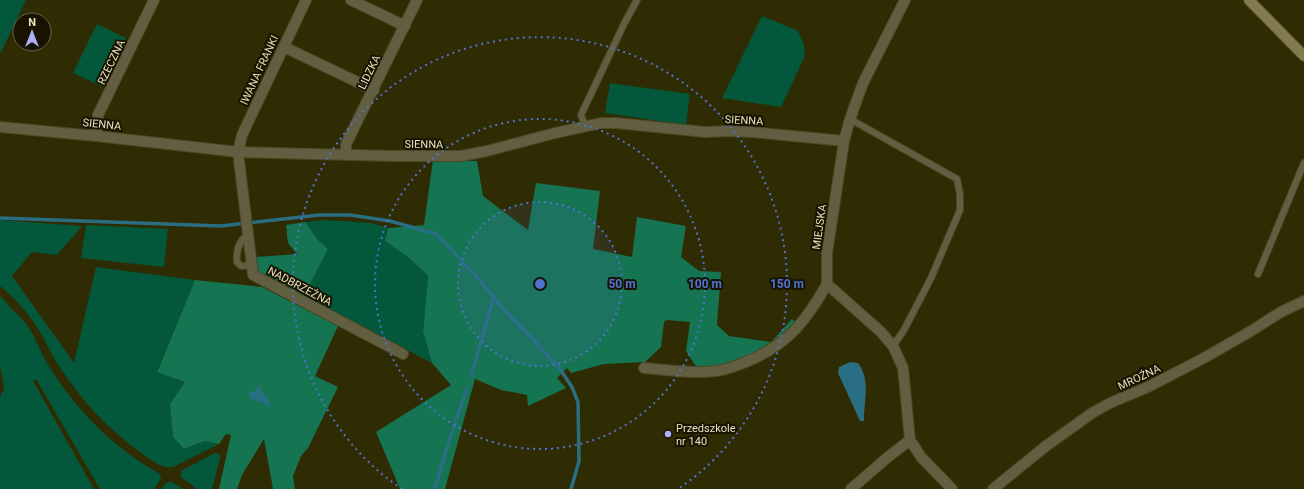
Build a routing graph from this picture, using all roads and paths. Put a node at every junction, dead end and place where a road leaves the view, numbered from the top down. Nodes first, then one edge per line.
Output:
1 (154, 0) edge
2 (306, 0) edge
3 (351, 0) edge
4 (418, 0) edge
5 (638, 0) edge
6 (905, 0) edge
7 (1249, 0) edge
8 (404, 26) junction
9 (284, 47) junction
10 (1304, 56) edge
11 (374, 90) junction
12 (850, 119) junction
13 (584, 126) junction
14 (0, 127) edge
15 (96, 136) junction
16 (844, 141) junction
17 (238, 152) junction
18 (346, 155) junction
19 (1304, 163) edge
20 (248, 231) junction
21 (252, 265) junction
22 (1258, 274) dead end
23 (827, 284) junction
24 (1304, 301) edge
25 (893, 346) junction
26 (403, 354) dead end
27 (644, 368) dead end
28 (910, 440) junction
29 (851, 489) edge
30 (952, 489) edge
31 (993, 489) edge

1 - 15 street, RZECZNA
2 - 9 street, IWANA FRANKI
3 - 8 street
4 - 8 street, LIDZKA
5 - 13 lane
6 - 12 street, MIEJSKA
7 - 10 street
8 - 11 street, LIDZKA
9 - 11 street
9 - 17 street, IWANA FRANKI
11 - 18 street, LIDZKA
12 - 16 street, MIEJSKA
12 - 25 lane
13 - 16 street, SIENNA
13 - 18 street, SIENNA
14 - 15 street, SIENNA
15 - 17 street, SIENNA
16 - 23 street, MIEJSKA
17 - 18 street, SIENNA
17 - 20 street, NADBRZEŻNA
19 - 22 lane
20 - 21 street, NADBRZEŻNA
20 - 21 lane
21 - 26 street, NADBRZEŻNA
23 - 25 street
23 - 27 street
24 - 31 street, MROŹNA
25 - 28 street
28 - 29 street
28 - 30 street

